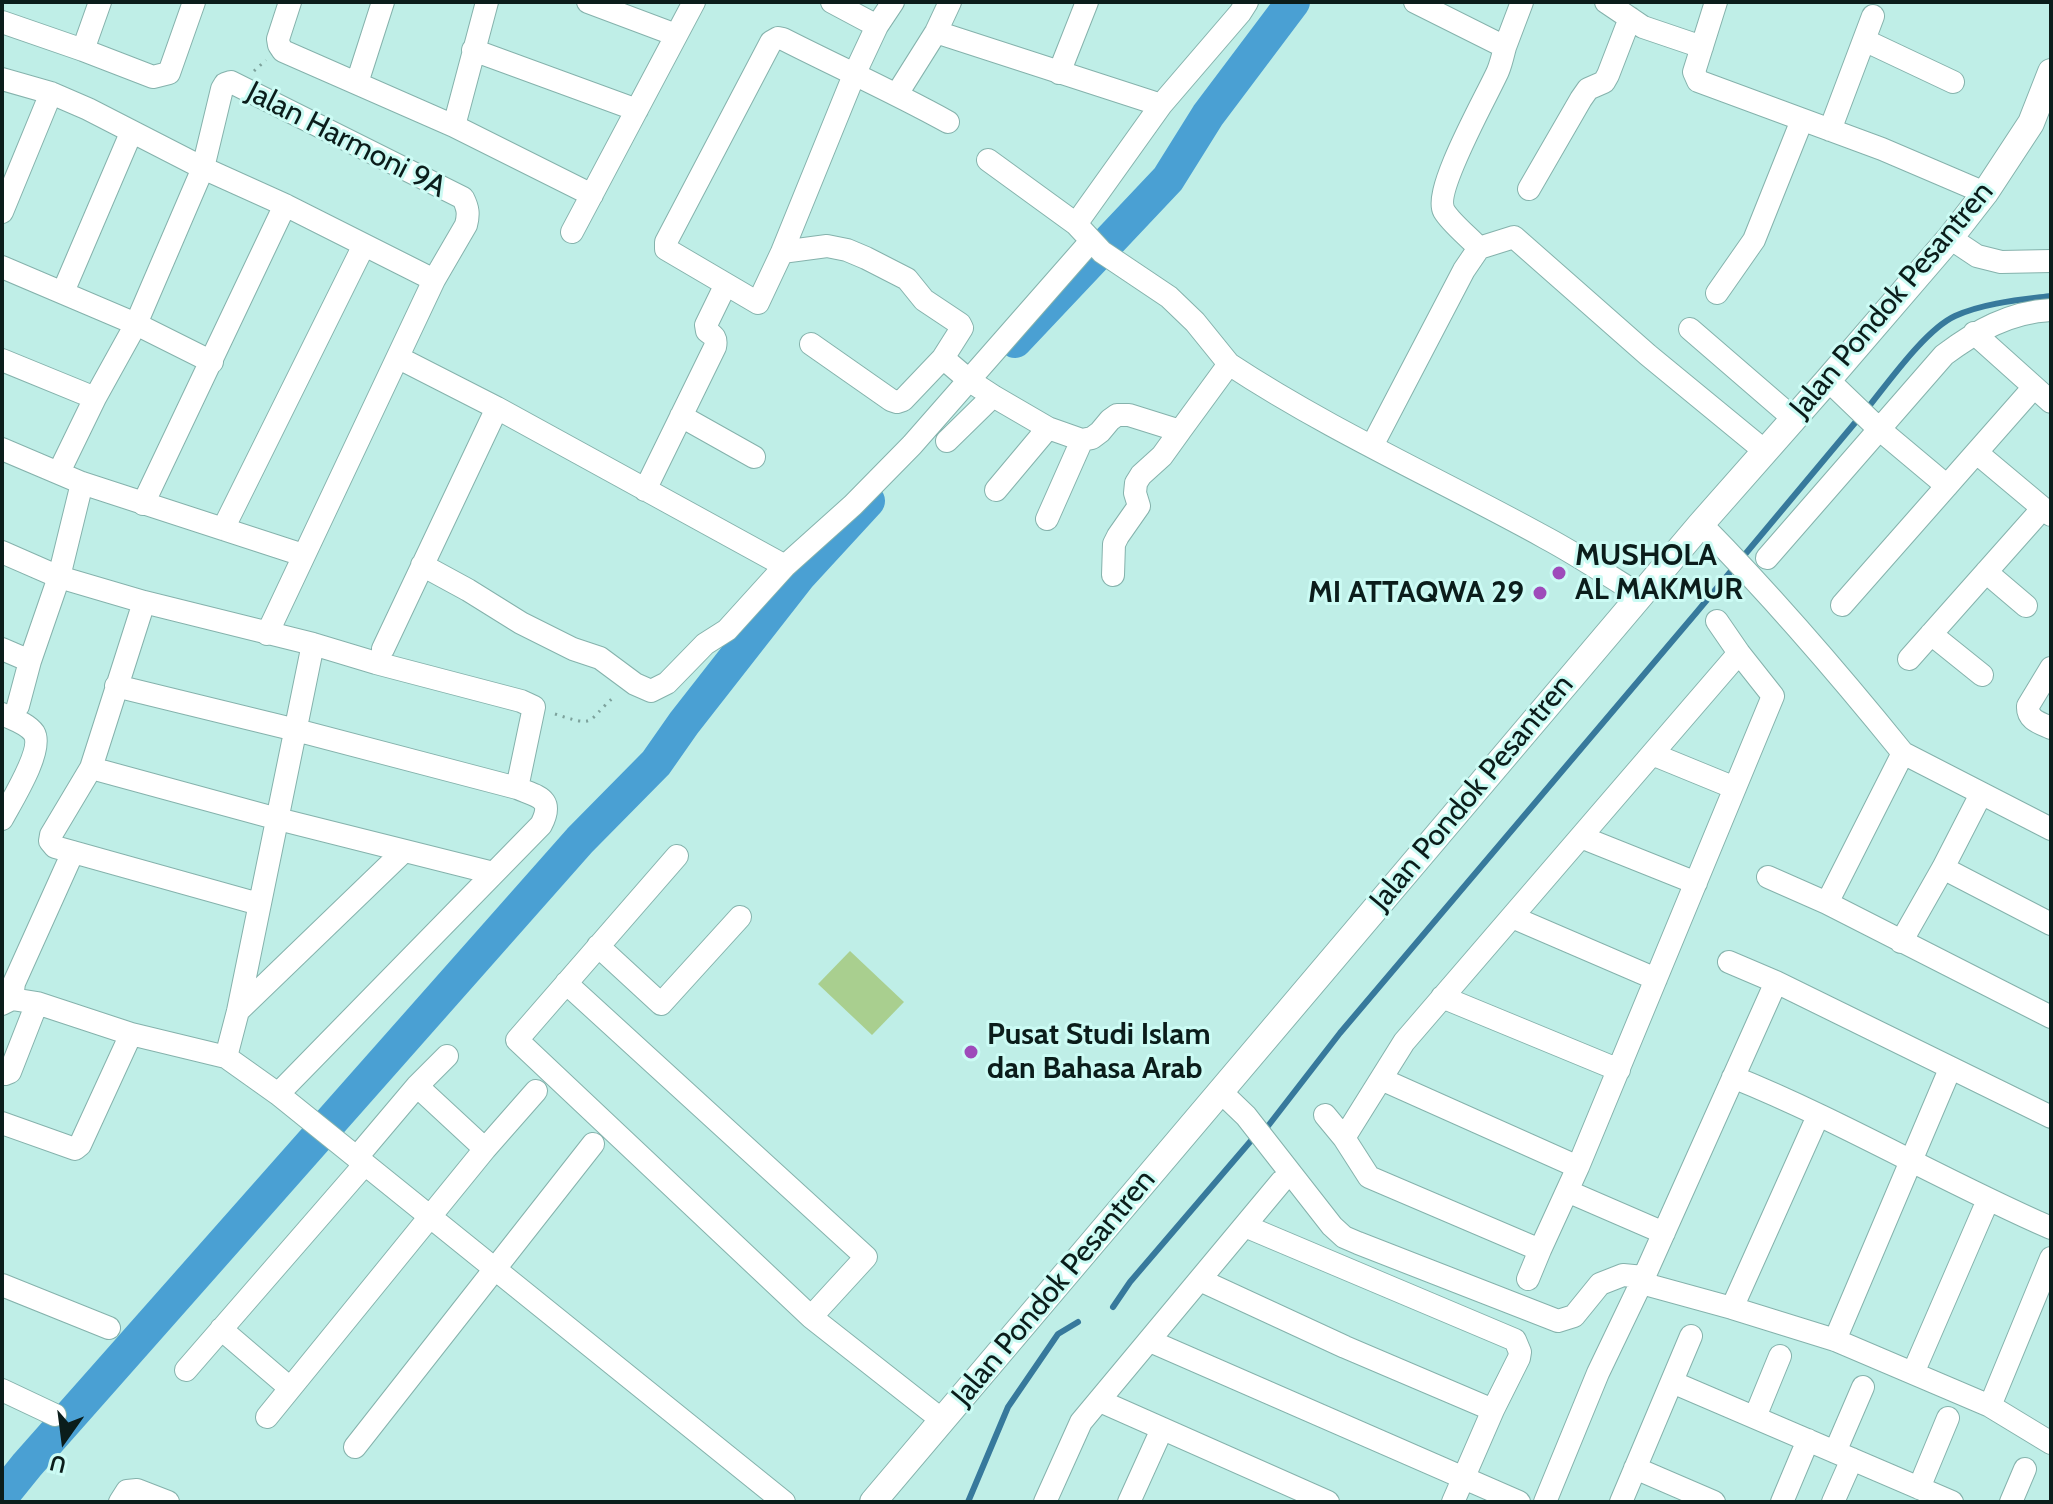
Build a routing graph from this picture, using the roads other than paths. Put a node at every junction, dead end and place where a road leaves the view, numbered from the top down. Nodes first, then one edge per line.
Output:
1 (6, 2) edge
2 (100, 2) edge
3 (194, 2) edge
4 (290, 2) edge
5 (383, 2) edge
6 (487, 2) edge
7 (588, 2) edge
8 (694, 2) edge
9 (832, 2) edge
10 (893, 2) edge
11 (950, 2) edge
12 (1087, 2) edge
13 (1247, 2) edge
14 (1415, 2) edge
15 (1522, 2) edge
16 (1716, 2) edge
17 (1620, 8) edge
18 (2, 12) edge
19 (1873, 16) dead end
20 (2, 22) edge
21 (877, 26) junction
22 (936, 32) junction
23 (676, 35) junction
24 (1864, 40) junction
25 (1505, 47) junction
26 (1702, 47) junction
27 (83, 50) junction
28 (473, 50) junction
29 (2051, 72) edge
30 (1059, 73) junction
31 (854, 75) junction
32 (2, 79) edge
33 (1953, 82) dead end
34 (357, 83) junction
35 (51, 93) junction
36 (897, 94) junction
37 (1161, 105) junction
38 (637, 110) junction
39 (1802, 120) junction
40 (948, 122) dead end
41 (454, 126) junction
42 (1830, 130) junction
43 (131, 133) junction
44 (988, 160) dead end
45 (203, 168) junction
46 (1529, 189) dead end
47 (1985, 193) junction
48 (592, 195) junction
49 (285, 205) junction
50 (2, 212) edge
51 (572, 232) dead end
52 (1950, 238) junction
53 (1091, 241) junction
54 (364, 245) junction
55 (1479, 248) junction
56 (782, 252) junction
57 (2051, 261) edge
58 (2, 267) edge
59 (434, 280) junction
60 (725, 286) junction
61 (63, 292) junction
62 (1717, 293) dead end
63 (2051, 310) edge
64 (136, 324) junction
65 (1690, 329) dead end
66 (1974, 333) junction
67 (811, 344) dead end
68 (943, 358) junction
69 (401, 359) dead end
70 (2, 360) edge
71 (212, 362) junction
72 (1229, 364) junction
73 (1828, 380) junction
74 (981, 388) junction
75 (2043, 394) edge
76 (95, 398) junction
77 (497, 408) junction
78 (681, 416) junction
79 (1793, 418) junction
80 (1868, 418) junction
81 (1048, 428) junction
82 (1180, 431) junction
83 (1082, 440) junction
84 (947, 441) dead end
85 (1372, 446) junction
86 (2, 449) edge
87 (1766, 452) junction
88 (1977, 453) junction
89 (754, 457) dead end
90 (59, 472) junction
91 (82, 483) junction
92 (1947, 486) junction
93 (645, 490) junction
94 (996, 490) dead end
95 (143, 504) junction
96 (2047, 512) edge
97 (1047, 519) dead end
98 (1701, 524) junction
99 (223, 529) junction
100 (2, 552) edge
101 (303, 555) junction
102 (1767, 558) dead end
103 (422, 565) junction
104 (785, 566) junction
105 (1986, 572) junction
106 (1113, 575) dead end
107 (59, 577) junction
108 (1640, 595) junction
109 (144, 602) junction
110 (1842, 605) dead end
111 (2026, 606) dead end
112 (1717, 621) dead end
113 (267, 634) junction
114 (1931, 634) junction
115 (313, 644) junction
116 (2, 649) edge
117 (383, 649) dead end
118 (1739, 653) junction
119 (1909, 659) dead end
120 (30, 661) junction
121 (2051, 668) edge
122 (1982, 675) dead end
123 (116, 686) junction
124 (10, 710) edge
125 (2051, 728) edge
126 (296, 730) junction
127 (1903, 753) junction
128 (1652, 754) junction
129 (91, 768) junction
130 (517, 788) junction
131 (1735, 788) junction
132 (1981, 794) junction
133 (2, 819) edge
134 (278, 819) junction
135 (2051, 829) edge
136 (1581, 837) junction
137 (404, 851) junction
138 (73, 852) junction
139 (677, 856) dead end
140 (1943, 868) junction
141 (493, 873) junction
142 (1768, 877) dead end
143 (1696, 883) junction
144 (1827, 903) junction
145 (259, 904) junction
146 (740, 917) dead end
147 (1512, 917) junction
148 (2051, 924) edge
149 (1901, 942) junction
150 (598, 946) junction
151 (1729, 962) dead end
152 (1656, 979) junction
153 (1776, 982) junction
154 (566, 983) junction
155 (1442, 997) junction
156 (5, 998) edge
157 (37, 1003) junction
158 (238, 1011) junction
159 (2051, 1017) edge
160 (131, 1034) junction
161 (447, 1056) dead end
162 (226, 1057) junction
163 (1950, 1069) junction
164 (1619, 1070) junction
165 (2, 1072) edge
166 (1733, 1077) junction
167 (1381, 1079) junction
168 (417, 1086) junction
169 (536, 1091) dead end
170 (1220, 1091) junction
171 (278, 1094) junction
172 (1325, 1115) dead end
173 (1818, 1116) junction
174 (2051, 1117) edge
175 (2, 1123) edge
176 (1344, 1138) junction
177 (593, 1144) dead end
178 (485, 1149) junction
179 (361, 1160) junction
180 (1912, 1162) junction
181 (1578, 1167) junction
182 (1281, 1182) dead end
183 (1567, 1191) junction
184 (1988, 1200) junction
185 (429, 1216) junction
186 (1245, 1226) junction
187 (2051, 1228) edge
188 (1664, 1233) junction
189 (1540, 1250) junction
190 (2051, 1258) edge
191 (495, 1269) junction
192 (1528, 1279) dead end
193 (1200, 1280) junction
194 (1643, 1280) junction
195 (2, 1285) edge
196 (1732, 1308) junction
197 (811, 1317) junction
198 (109, 1328) dead end
199 (221, 1329) junction
200 (1691, 1336) dead end
201 (1835, 1340) junction
202 (1150, 1341) junction
203 (1780, 1356) dead end
204 (186, 1370) dead end
205 (1913, 1373) junction
206 (1672, 1382) junction
207 (1863, 1387) dead end
208 (290, 1388) junction
209 (2, 1390) edge
210 (1100, 1401) junction
211 (1990, 1406) junction
212 (1493, 1410) junction
213 (55, 1415) dead end
214 (267, 1417) dead end
215 (1755, 1417) junction
216 (1948, 1418) dead end
217 (942, 1420) junction
218 (1162, 1429) junction
219 (1808, 1440) junction
220 (2051, 1443) edge
221 (355, 1447) dead end
222 (1843, 1455) junction
223 (1635, 1468) junction
224 (2025, 1469) dead end
225 (1464, 1477) junction
226 (1919, 1488) junction
227 (1136, 1500) edge
228 (120, 1502) edge
229 (168, 1502) edge
230 (784, 1502) edge
231 (873, 1502) edge
232 (1045, 1502) edge
233 (1328, 1502) edge
234 (1453, 1502) edge
235 (1519, 1502) edge
236 (1545, 1502) edge
237 (1621, 1502) edge
238 (1714, 1502) edge
239 (1782, 1502) edge
240 (1833, 1502) edge
241 (1952, 1502) edge
242 (2011, 1502) edge

1 - 18 street
2 - 27 street
3 - 27 street
4 - 34 street
5 - 34 street
6 - 28 street
7 - 23 street
8 - 23 street
9 - 21 street
10 - 21 street
11 - 22 street
12 - 30 street
13 - 37 street
14 - 25 street
15 - 25 street
16 - 26 street
17 - 26 street
17 - 46 street
19 - 24 street
20 - 27 street
21 - 31 street
22 - 30 street
22 - 36 street
23 - 38 street
24 - 33 street
24 - 42 street
25 - 55 street
26 - 39 street
28 - 38 street
28 - 41 street
29 - 47 street, Jalan Pondok Pesantren
30 - 37 street
31 - 36 street
31 - 56 street
31 - 60 street
32 - 35 street
34 - 41 street
35 - 43 street
35 - 50 street
36 - 40 street
37 - 53 street
38 - 48 street
39 - 42 street
39 - 62 street
41 - 48 street
42 - 47 street
43 - 45 street
43 - 61 street
44 - 53 street
45 - 49 street
45 - 59 street, Jalan Harmoni 9A
45 - 64 street, Jalan Harmoni 9A
47 - 52 street, Jalan Pondok Pesantren
48 - 51 street
49 - 54 street
49 - 71 street
52 - 57 street
52 - 73 street, Jalan Pondok Pesantren
53 - 72 street
53 - 74 street
54 - 59 street
54 - 99 street
55 - 85 street
55 - 87 street
56 - 60 street
56 - 68 street
58 - 61 street
59 - 101 street
60 - 78 street
61 - 64 street
63 - 66 street
64 - 71 street
64 - 76 street, Jalan Harmoni 9A
65 - 79 street
66 - 75 street
66 - 80 street
67 - 68 street
68 - 74 street
69 - 77 street
70 - 76 street
71 - 95 street
72 - 82 street
72 - 85 street
73 - 79 street, Jalan Pondok Pesantren
73 - 80 street
74 - 81 street
74 - 84 street
74 - 104 street
75 - 88 street
76 - 90 street, Jalan Harmoni 9A
77 - 93 street
77 - 103 street
78 - 89 street
78 - 93 street
79 - 87 street, Jalan Pondok Pesantren
80 - 92 street
80 - 102 street
81 - 83 street
81 - 94 street
82 - 83 street
82 - 106 street
83 - 97 street
85 - 108 street
86 - 90 street
87 - 98 street, Jalan Pondok Pesantren
88 - 92 street
88 - 96 street
90 - 91 street
91 - 95 street
91 - 107 street
92 - 110 street
93 - 104 street
95 - 99 street
96 - 105 street
98 - 108 street, Jalan Pondok Pesantren
98 - 127 street
99 - 101 street
100 - 107 street
101 - 113 street
103 - 104 street
103 - 117 street
105 - 111 street
105 - 114 street
107 - 109 street
107 - 120 street
108 - 170 street, Jalan Pondok Pesantren
109 - 113 street
109 - 123 street
112 - 118 street
113 - 115 street
114 - 119 street
114 - 122 street
115 - 126 street
115 - 130 street
116 - 120 street
118 - 128 street
118 - 131 street
120 - 124 street
121 - 125 street
123 - 126 street
123 - 129 street
124 - 133 street
126 - 130 street
126 - 134 street
127 - 132 street
127 - 144 street
128 - 131 street
128 - 136 street
129 - 134 street
129 - 138 street
130 - 141 street
131 - 143 street
132 - 135 street
132 - 140 street
134 - 137 street
134 - 145 street
136 - 143 street
136 - 147 street
137 - 141 street
137 - 158 street
138 - 145 street
138 - 156 street
139 - 150 street
140 - 148 street
140 - 149 street
141 - 171 street
142 - 144 street
143 - 152 street
144 - 149 street
145 - 158 street
146 - 150 street
147 - 152 street
147 - 155 street
149 - 159 street
150 - 154 street
151 - 153 street
152 - 164 street
153 - 163 street
153 - 166 street
154 - 197 street
154 - 197 street
155 - 164 street
155 - 167 street
156 - 157 street
157 - 160 street
157 - 165 street
158 - 162 street
160 - 162 street
160 - 175 street
161 - 168 street
162 - 171 street
163 - 174 street
163 - 180 street
164 - 181 street
166 - 173 street
166 - 188 street
167 - 176 street
167 - 181 street
168 - 178 street
168 - 179 street
169 - 178 street
170 - 194 street
170 - 217 street, Jalan Pondok Pesantren
171 - 179 street
172 - 176 street
173 - 180 street
173 - 196 street
176 - 189 street
177 - 191 street
178 - 185 street
179 - 185 street
179 - 199 street
180 - 184 street
180 - 201 street
181 - 183 street
182 - 186 street
183 - 188 street
183 - 189 street
184 - 187 street
184 - 205 street
185 - 191 street
185 - 208 street
186 - 193 street
186 - 212 street
188 - 194 street
189 - 192 street
190 - 211 street
191 - 221 street
191 - 230 street
193 - 202 street
193 - 212 street
194 - 196 street
194 - 236 street
195 - 198 street
196 - 201 street
197 - 217 street
199 - 204 street
199 - 208 street
200 - 206 street
201 - 205 street
202 - 210 street
202 - 225 street
203 - 215 street
205 - 211 street
206 - 215 street
206 - 223 street
207 - 222 street
208 - 214 street
209 - 213 street
210 - 218 street
210 - 232 street
211 - 220 street
212 - 225 street
215 - 219 street
216 - 226 street
217 - 231 street, Jalan Pondok Pesantren
218 - 227 street
218 - 233 street
219 - 222 street
219 - 239 street
222 - 226 street
222 - 240 street
223 - 237 street
223 - 238 street
224 - 242 street
225 - 234 street
225 - 235 street
226 - 241 street
228 - 229 street

